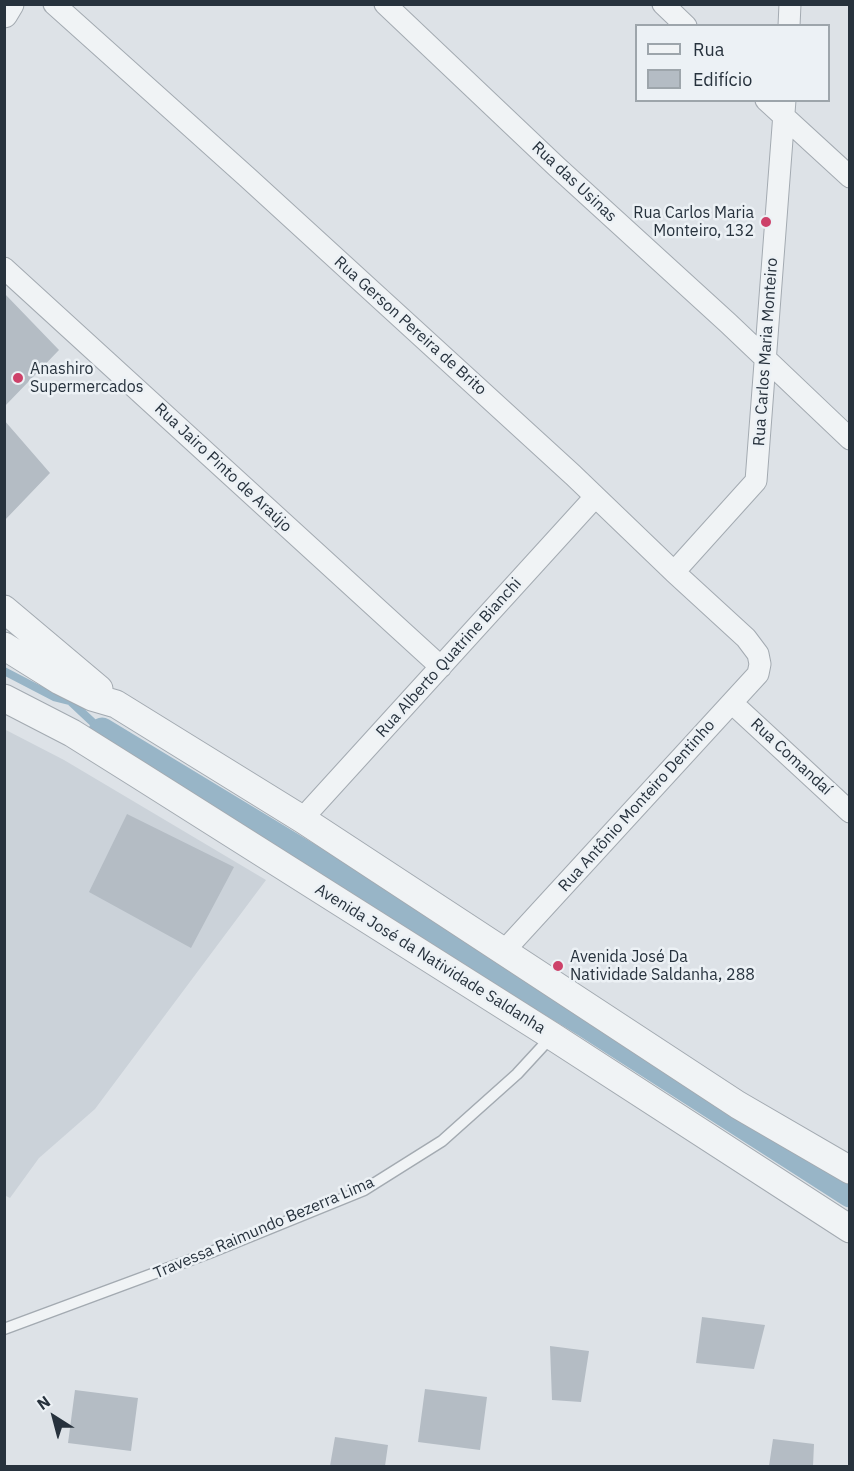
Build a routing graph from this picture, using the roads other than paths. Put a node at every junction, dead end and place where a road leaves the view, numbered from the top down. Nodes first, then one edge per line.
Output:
1 (10, 4) edge
2 (54, 4) edge
3 (385, 4) edge
4 (663, 4) edge
5 (790, 4) edge
6 (4, 14) edge
7 (684, 24) edge
8 (789, 24) edge
9 (771, 102) edge
10 (785, 108) edge
11 (849, 177) edge
12 (4, 268) edge
13 (765, 358) junction
14 (849, 439) edge
15 (595, 497) junction
16 (674, 572) junction
17 (4, 609) edge
18 (4, 646) edge
19 (758, 654) joint
20 (441, 667) junction
21 (4, 698) edge
22 (732, 703) junction
23 (116, 704) junction
24 (849, 812) edge
25 (302, 819) junction
26 (503, 952) junction
27 (552, 1036) junction
28 (838, 1156) edge
29 (849, 1170) edge
30 (849, 1229) edge
31 (4, 1329) edge

1 - 6 street
2 - 15 street, Rua Gerson Pereira de Brito
3 - 13 street, Rua das Usinas
4 - 7 street
5 - 8 street
9 - 10 street
10 - 11 street
10 - 13 street, Rua Carlos Maria Monteiro
12 - 20 street, Rua Jairo Pinto de Araújo
13 - 14 street, Rua das Usinas
13 - 16 street, Rua Carlos Maria Monteiro
15 - 16 street, Rua Gerson Pereira de Brito
15 - 20 street, Rua Alberto Quatrine Bianchi
16 - 19 street, Rua Gerson Pereira de Brito
17 - 23 street
18 - 23 street
19 - 22 street, Rua Antônio Monteiro Dentinho
20 - 25 street, Rua Alberto Quatrine Bianchi
21 - 27 street, Avenida José da Natividade Saldanha
22 - 24 street, Rua Comandaí
22 - 26 street, Rua Antônio Monteiro Dentinho
23 - 25 street
25 - 26 street
26 - 28 street
27 - 30 street, Avenida José da Natividade Saldanha
27 - 31 lane, Travessa Raimundo Bezerra Lima
28 - 29 street

